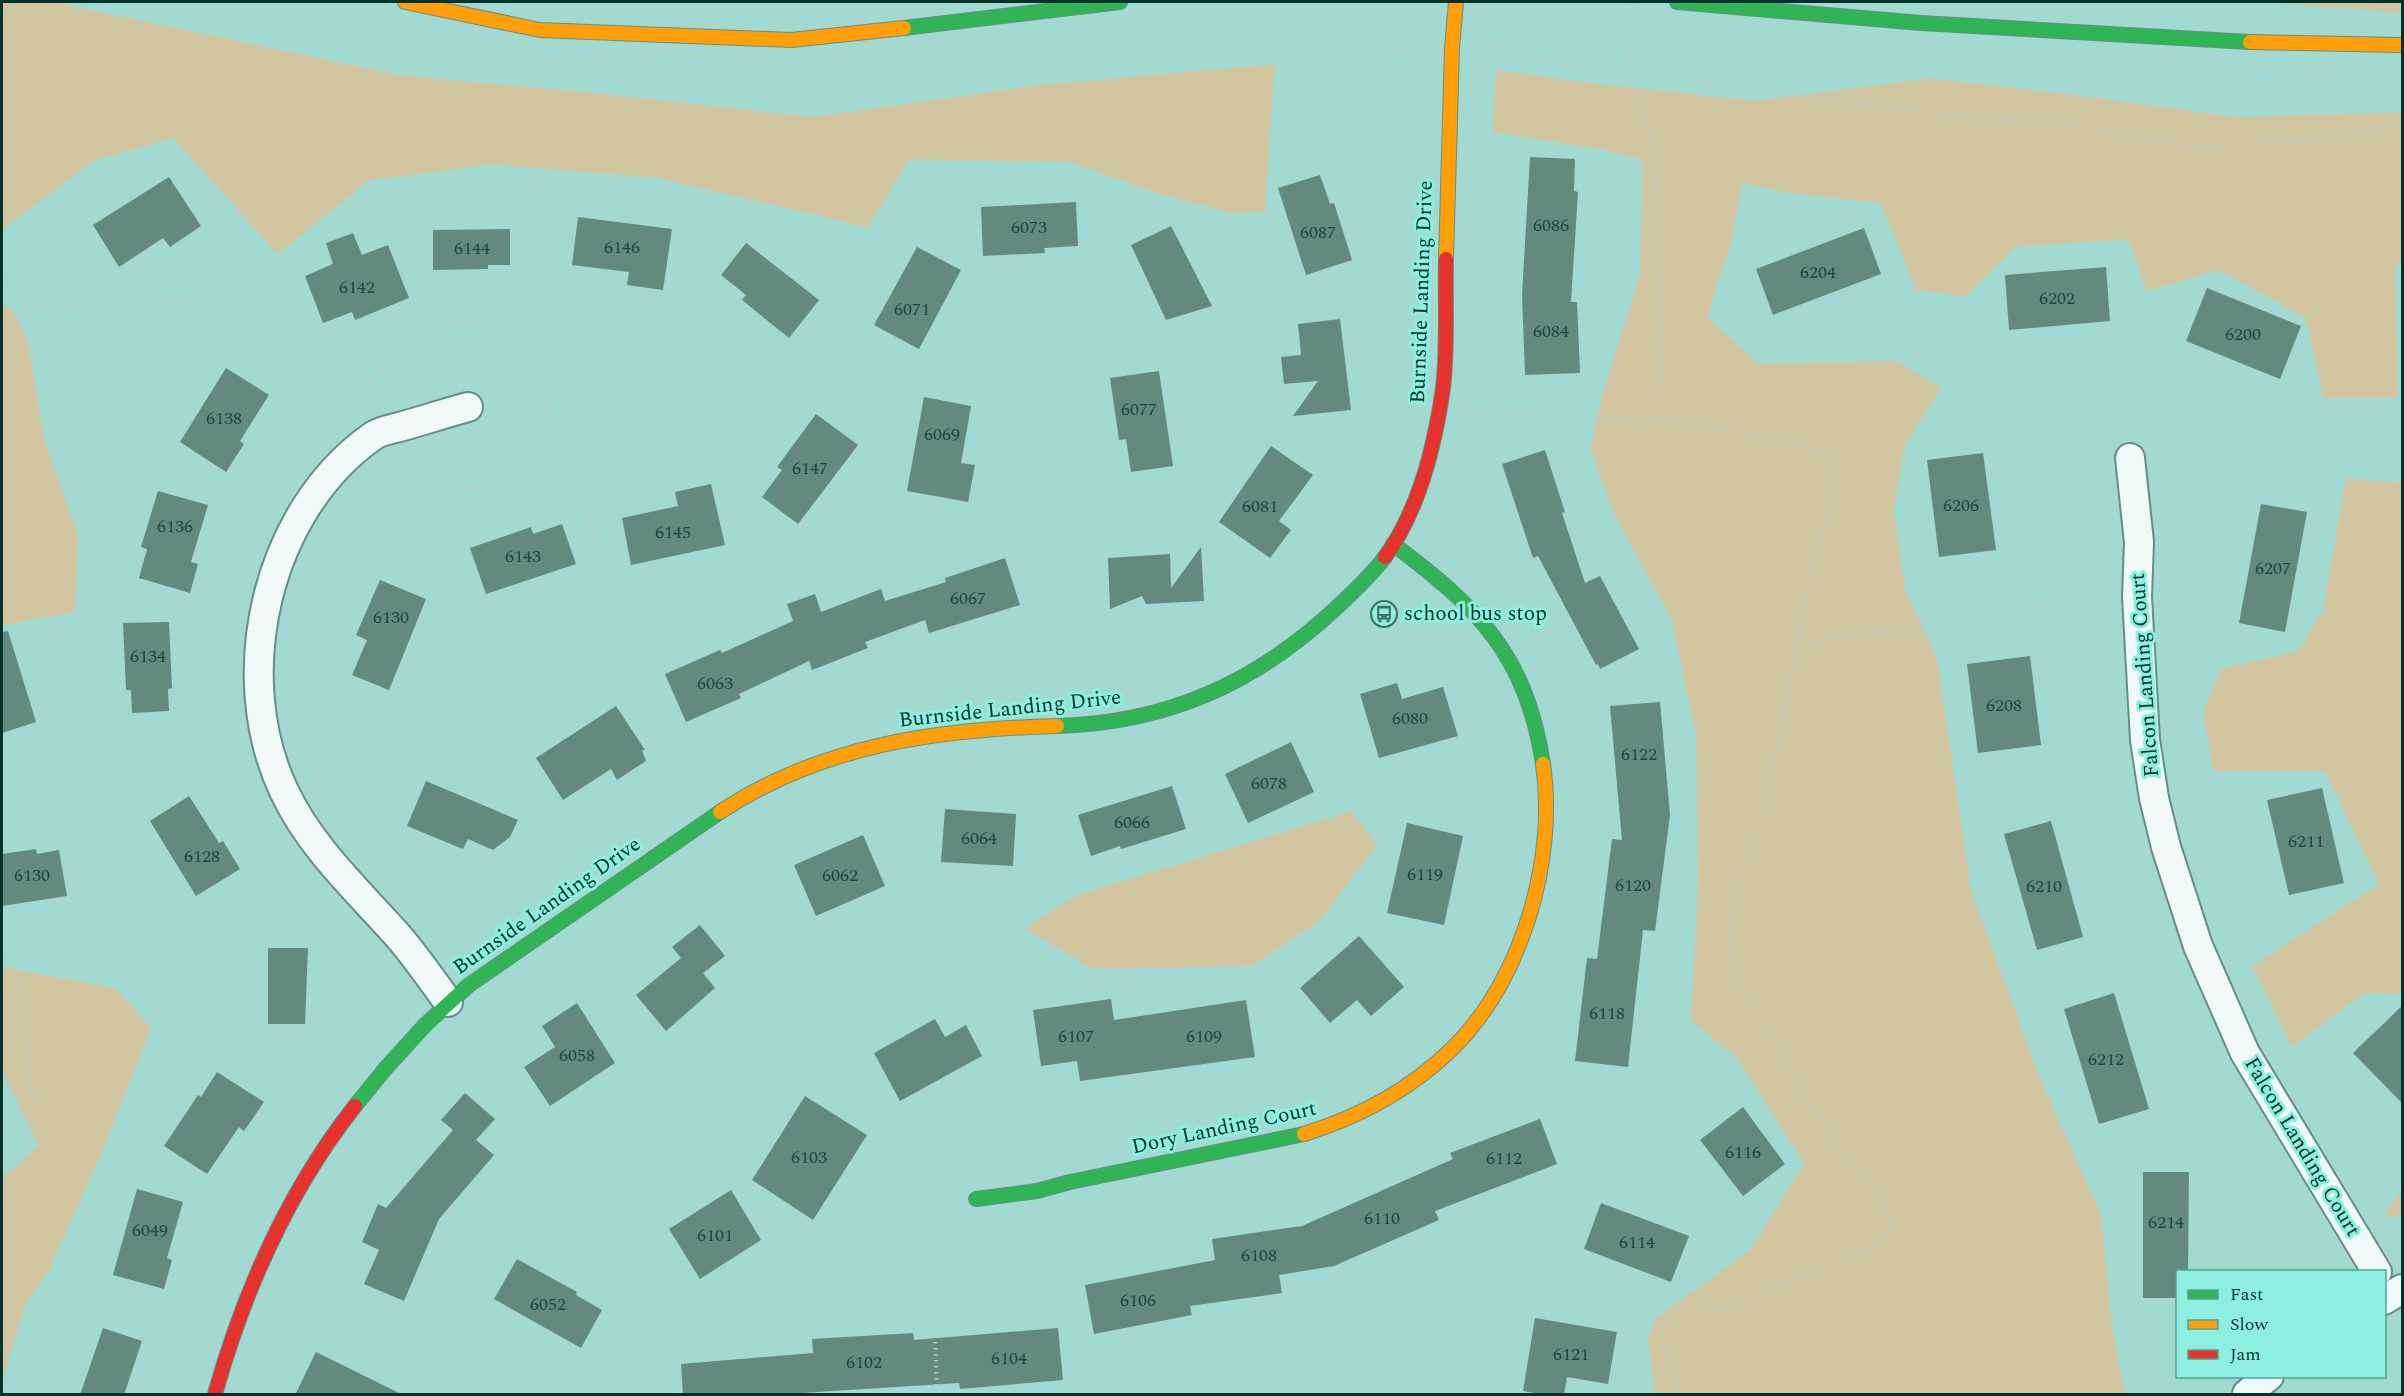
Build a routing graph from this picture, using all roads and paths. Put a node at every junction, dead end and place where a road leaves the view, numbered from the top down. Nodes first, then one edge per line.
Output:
1 (405, 2) edge
2 (1120, 2) edge
3 (1456, 2) edge
4 (1634, 2) edge
5 (1677, 2) edge
6 (216, 8) dead end
7 (2403, 45) edge
8 (1499, 46) dead end
9 (199, 49) dead end
10 (1630, 75) junction
11 (2403, 125) edge
12 (2, 280) edge
13 (468, 407) dead end
14 (1474, 413) dead end
15 (1664, 420) junction
16 (538, 446) junction
17 (2130, 458) dead end
18 (377, 476) dead end
19 (1394, 544) junction
20 (2100, 599) dead end
21 (1796, 643) junction
22 (298, 724) dead end
23 (688, 787) dead end
24 (328, 800) dead end
25 (693, 872) dead end
26 (422, 912) dead end
27 (451, 931) dead end
28 (2, 958) edge
29 (448, 1002) junction
30 (918, 1138) dead end
31 (2, 1193) edge
32 (976, 1199) dead end
33 (933, 1270) dead end
34 (2376, 1270) edge
35 (2268, 1378) edge
36 (215, 1395) edge
37 (937, 1395) edge
38 (1679, 1395) edge
39 (2247, 1395) edge

1 - 2 street
3 - 19 street, Burnside Landing Drive
4 - 10 path
5 - 7 street
6 - 9 path
8 - 10 path
10 - 11 path
10 - 15 path
12 - 16 path
13 - 29 street
14 - 15 path
15 - 21 path
16 - 18 path
16 - 23 path
17 - 34 street, Falcon Landing Court
19 - 29 street, Burnside Landing Drive
19 - 32 street, Dory Landing Court
20 - 21 path
21 - 38 path
22 - 24 path
25 - 30 path
26 - 27 path
28 - 31 path
29 - 36 street, Burnside Landing Drive
33 - 37 path
35 - 39 street

